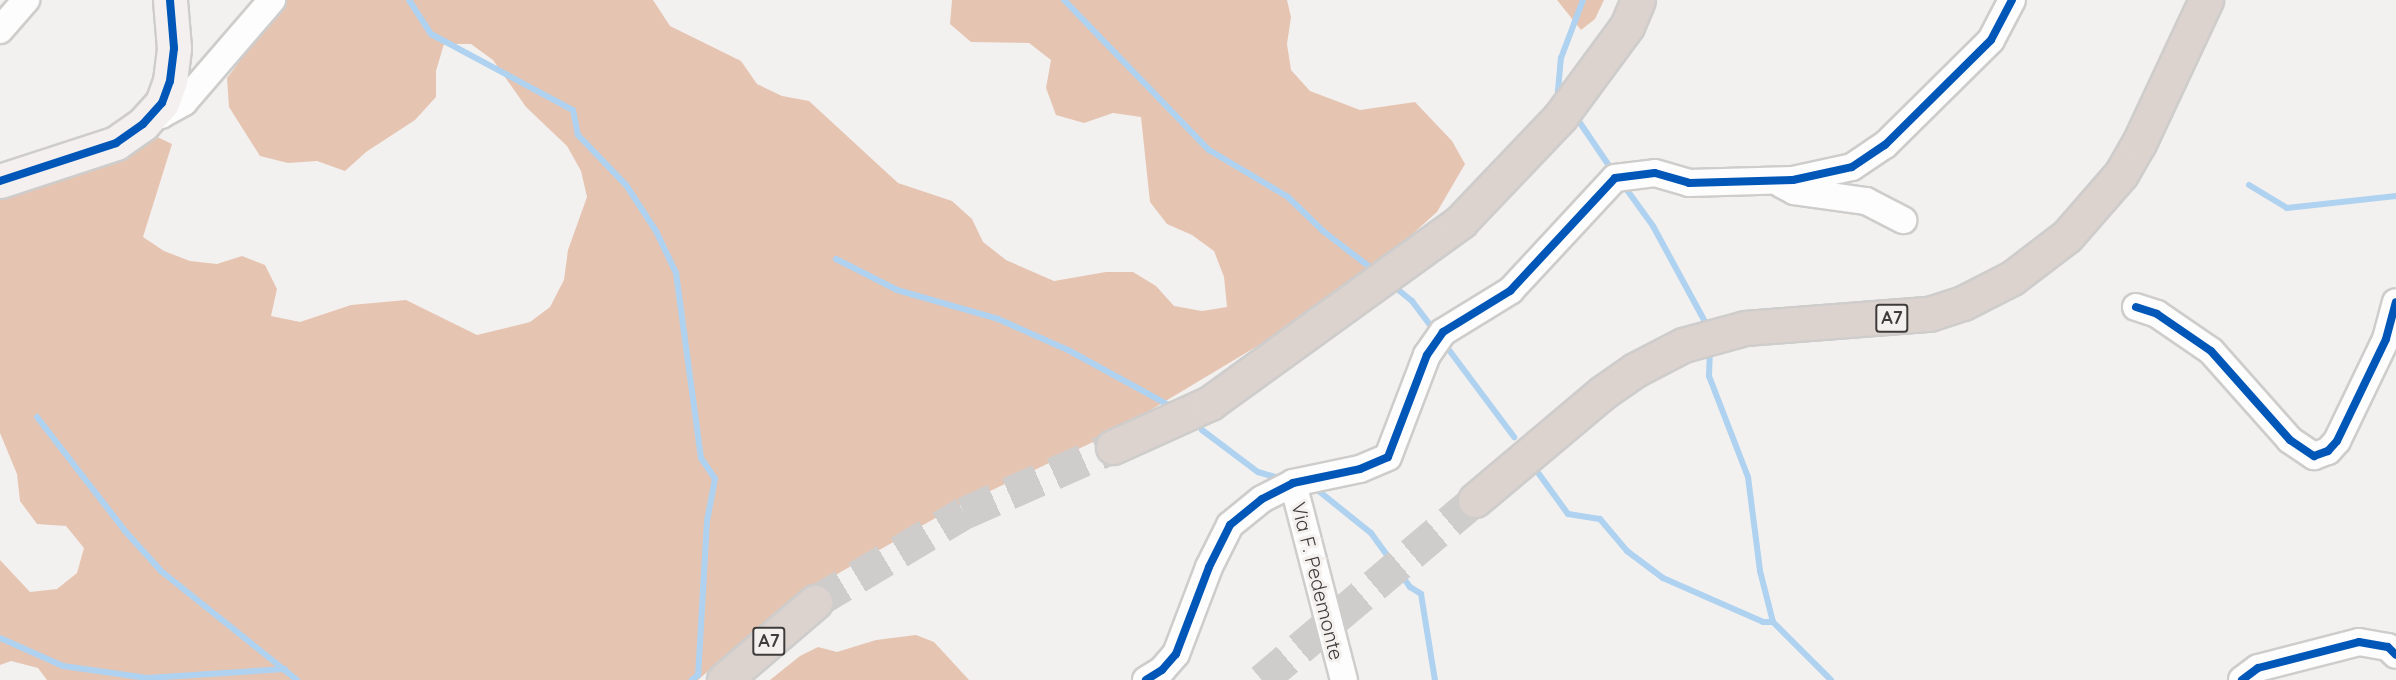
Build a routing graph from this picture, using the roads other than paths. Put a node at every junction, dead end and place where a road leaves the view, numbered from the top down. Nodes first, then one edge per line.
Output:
1 (26, 0) edge
2 (170, 0) edge
3 (272, 0) edge
4 (2012, 0) edge
5 (2206, 0) edge
6 (1633, 13) edge
7 (0, 30) edge
8 (150, 115) junction
9 (1775, 181) junction
10 (0, 182) edge
11 (1903, 220) dead end
12 (2396, 302) edge
13 (2136, 307) dead end
14 (1113, 447) tunnel mouth
15 (1293, 483) junction
16 (1474, 500) tunnel mouth
17 (815, 602) tunnel mouth
18 (2396, 655) edge
19 (724, 680) edge
20 (1146, 680) edge
21 (1344, 680) edge
22 (2242, 680) edge

1 - 7 street
2 - 8 street
3 - 8 street
4 - 9 street
5 - 16 highway, A7
6 - 14 highway
8 - 10 street
9 - 11 street
9 - 15 street
12 - 13 street
15 - 20 street
15 - 21 street, Via F. Pedemonte
17 - 19 highway, A7
18 - 22 street

